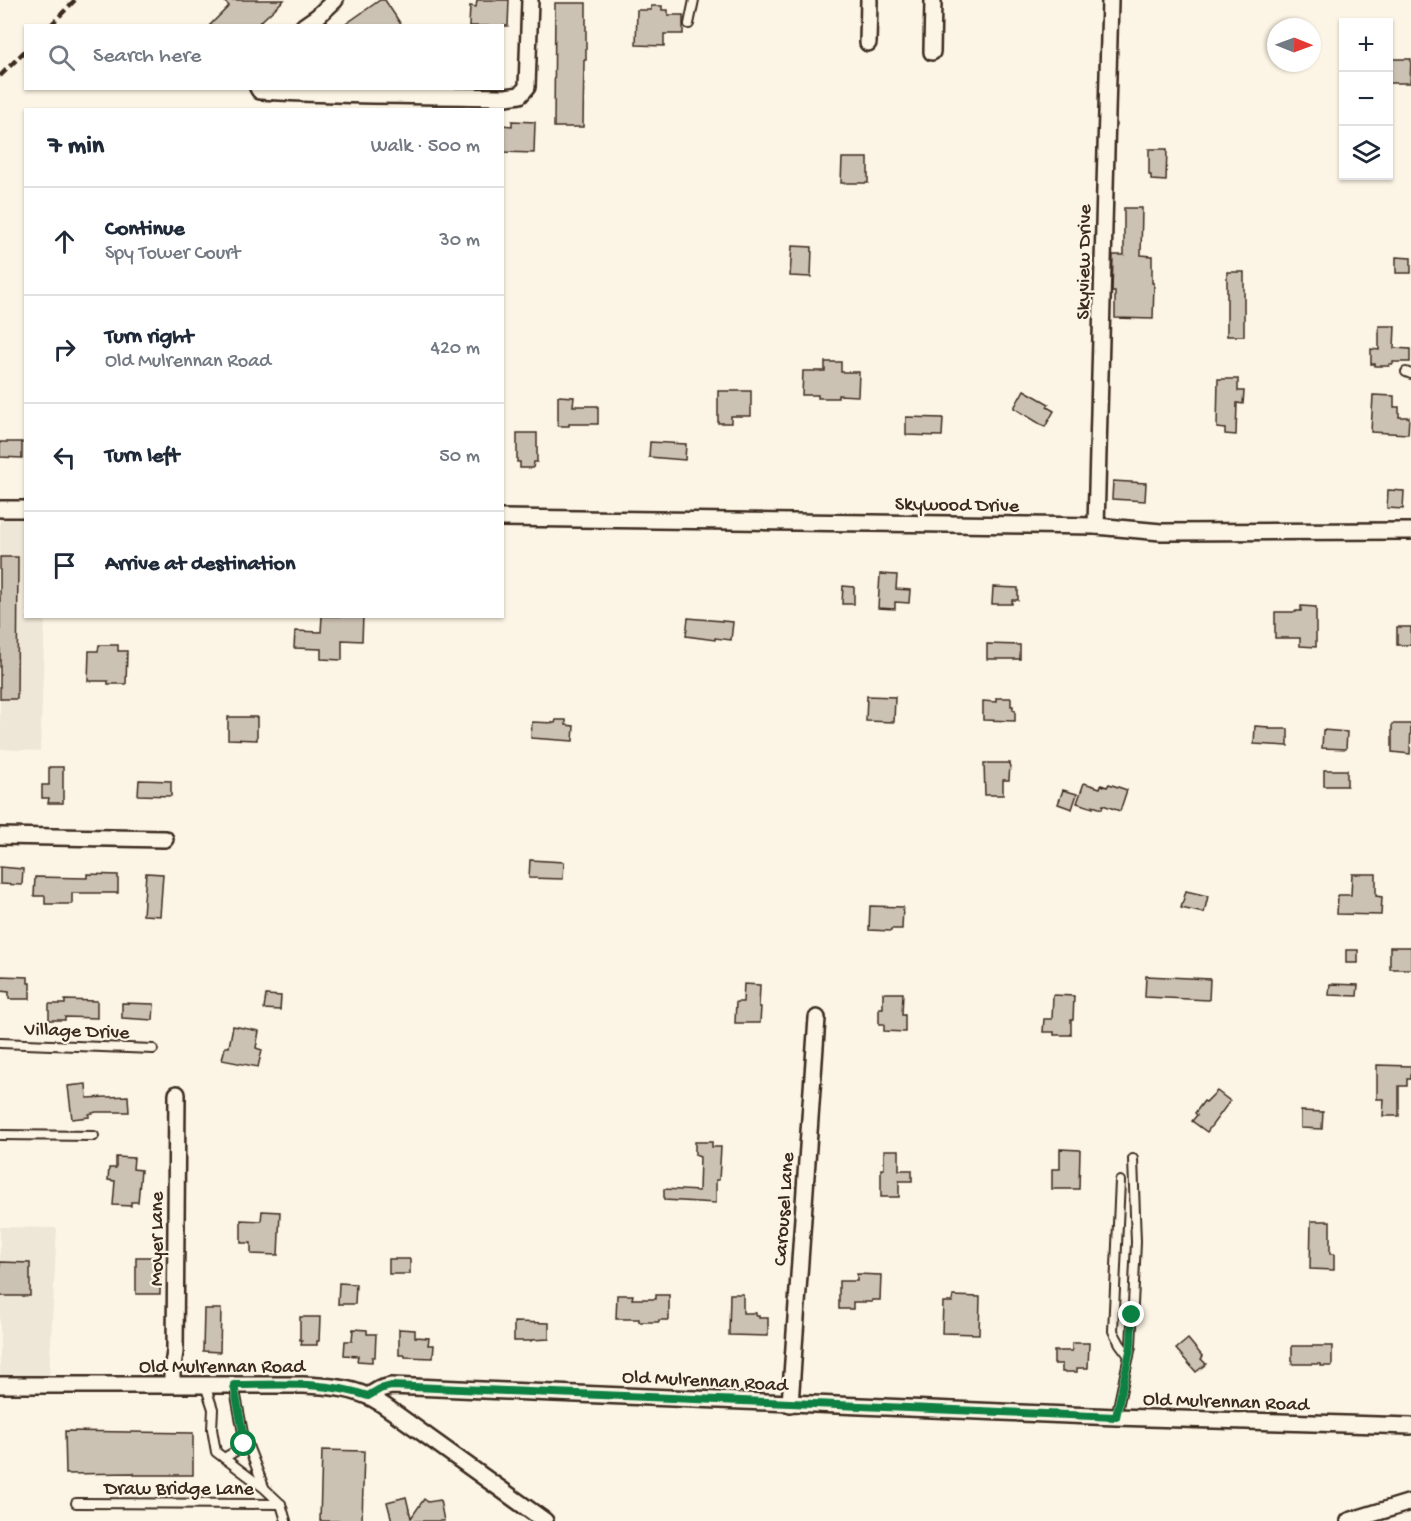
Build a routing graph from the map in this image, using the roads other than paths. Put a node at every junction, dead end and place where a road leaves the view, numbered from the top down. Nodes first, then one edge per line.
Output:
1 (335, 0) edge
2 (530, 0) edge
3 (694, 0) edge
4 (869, 0) edge
5 (933, 0) edge
6 (1110, 0) edge
7 (307, 24) edge
8 (689, 24) dead end
9 (868, 43) dead end
10 (932, 52) dead end
11 (259, 90) edge
12 (0, 509) edge
13 (24, 509) edge
14 (504, 518) edge
15 (1096, 526) junction
16 (1411, 531) edge
17 (0, 836) edge
18 (165, 839) dead end
19 (817, 1018) dead end
20 (0, 1043) edge
21 (153, 1049) dead end
22 (177, 1094) dead end
23 (0, 1135) edge
24 (94, 1136) dead end
25 (1133, 1158) dead end
26 (1120, 1181) dead end
27 (1129, 1356) junction
28 (172, 1384) junction
29 (204, 1384) junction
30 (0, 1385) edge
31 (234, 1385) junction
32 (368, 1396) junction
33 (789, 1404) junction
34 (1116, 1417) junction
35 (1411, 1426) edge
36 (246, 1442) junction
37 (224, 1458) junction
38 (264, 1488) junction
39 (1411, 1502) edge
40 (76, 1503) dead end
41 (281, 1504) junction
42 (286, 1521) edge
43 (545, 1521) edge
44 (1349, 1521) edge

1 - 7 street
2 - 11 street
3 - 8 lane
4 - 9 street
5 - 10 street
6 - 15 street, Skyview Drive
12 - 13 street
14 - 15 street, Skywood Drive
15 - 16 street, Skywood Drive
17 - 18 street
19 - 33 street, Carousel Lane
20 - 21 lane, Village Drive
22 - 28 street, Moyer Lane
23 - 24 lane
25 - 27 lane
26 - 27 lane
27 - 34 lane
28 - 29 street, Old Mulrennan Road
28 - 30 street, Old Mulrennan Road
29 - 31 street, Old Mulrennan Road
29 - 37 lane
31 - 32 street, Old Mulrennan Road
31 - 36 lane
32 - 33 street, Old Mulrennan Road
32 - 43 street
33 - 34 street, Old Mulrennan Road
34 - 35 street, Old Mulrennan Road
36 - 37 lane
36 - 38 lane
37 - 38 lane
38 - 41 lane
39 - 44 street
40 - 41 lane, Draw Bridge Lane
41 - 42 lane

